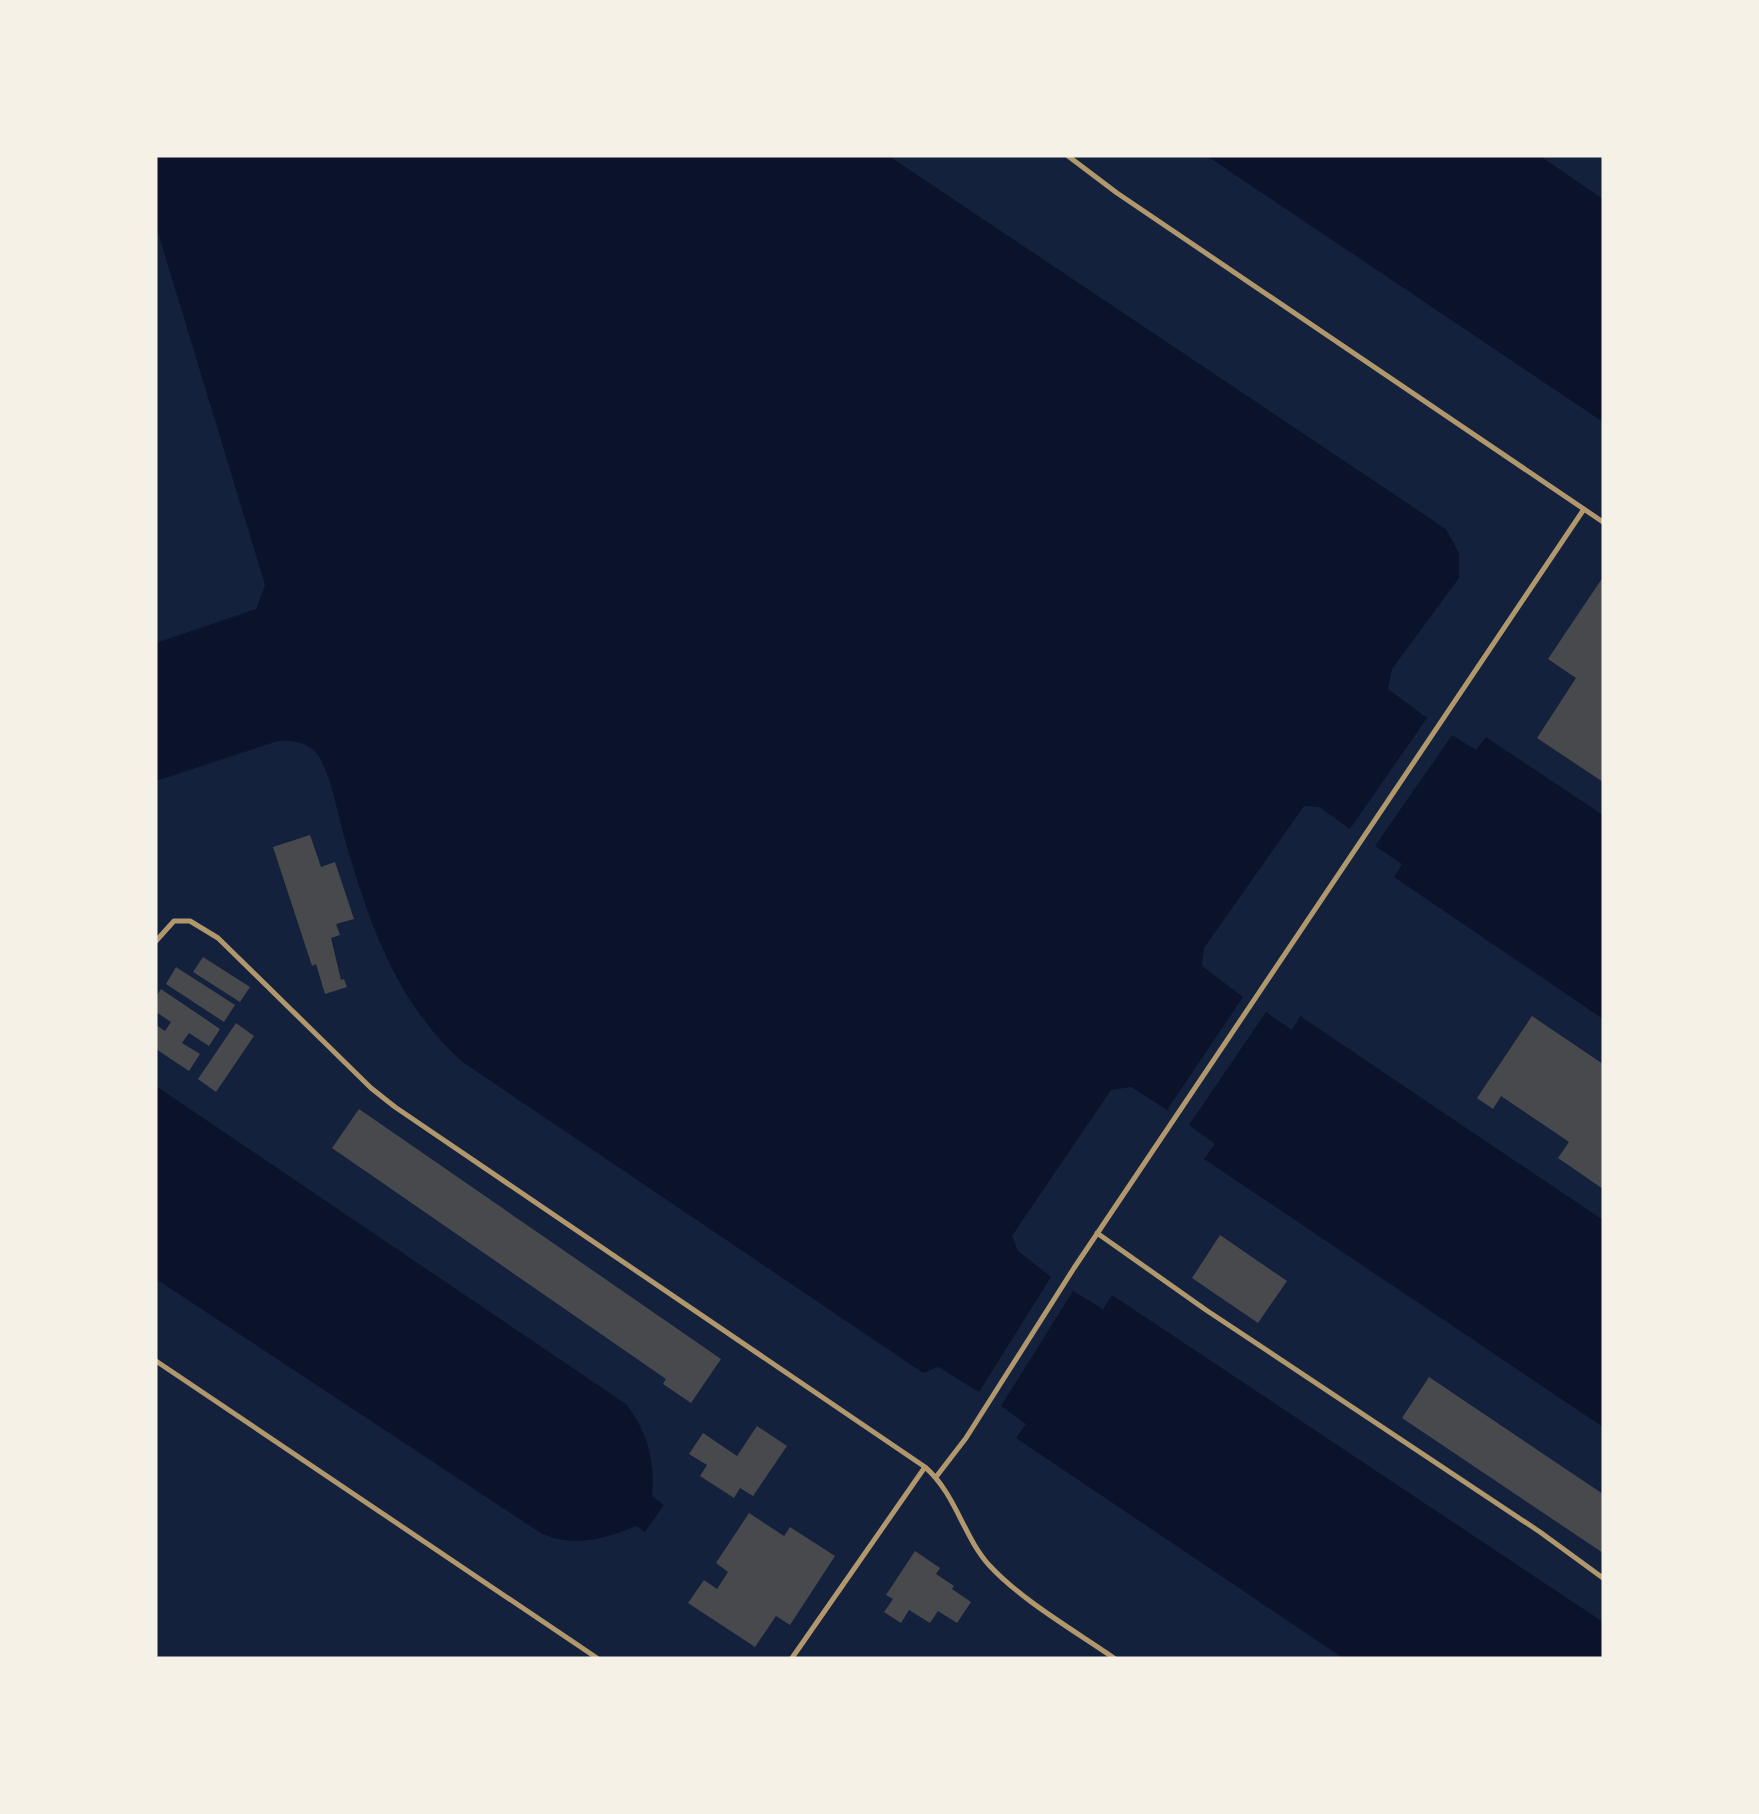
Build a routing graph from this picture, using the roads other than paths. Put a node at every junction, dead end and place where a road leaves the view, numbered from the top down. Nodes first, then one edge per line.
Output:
1 (1068, 156) edge
2 (1584, 509) junction
3 (1603, 522) edge
4 (156, 941) edge
5 (1097, 1233) junction
6 (156, 1362) edge
7 (925, 1467) junction
8 (936, 1477) junction
9 (1603, 1578) edge
10 (597, 1658) edge
11 (792, 1658) edge
12 (1114, 1658) edge

1 - 2 lane
2 - 3 lane
2 - 5 lane
4 - 7 lane
5 - 8 lane
5 - 9 lane
6 - 10 lane
7 - 8 lane
7 - 11 lane
8 - 12 lane

